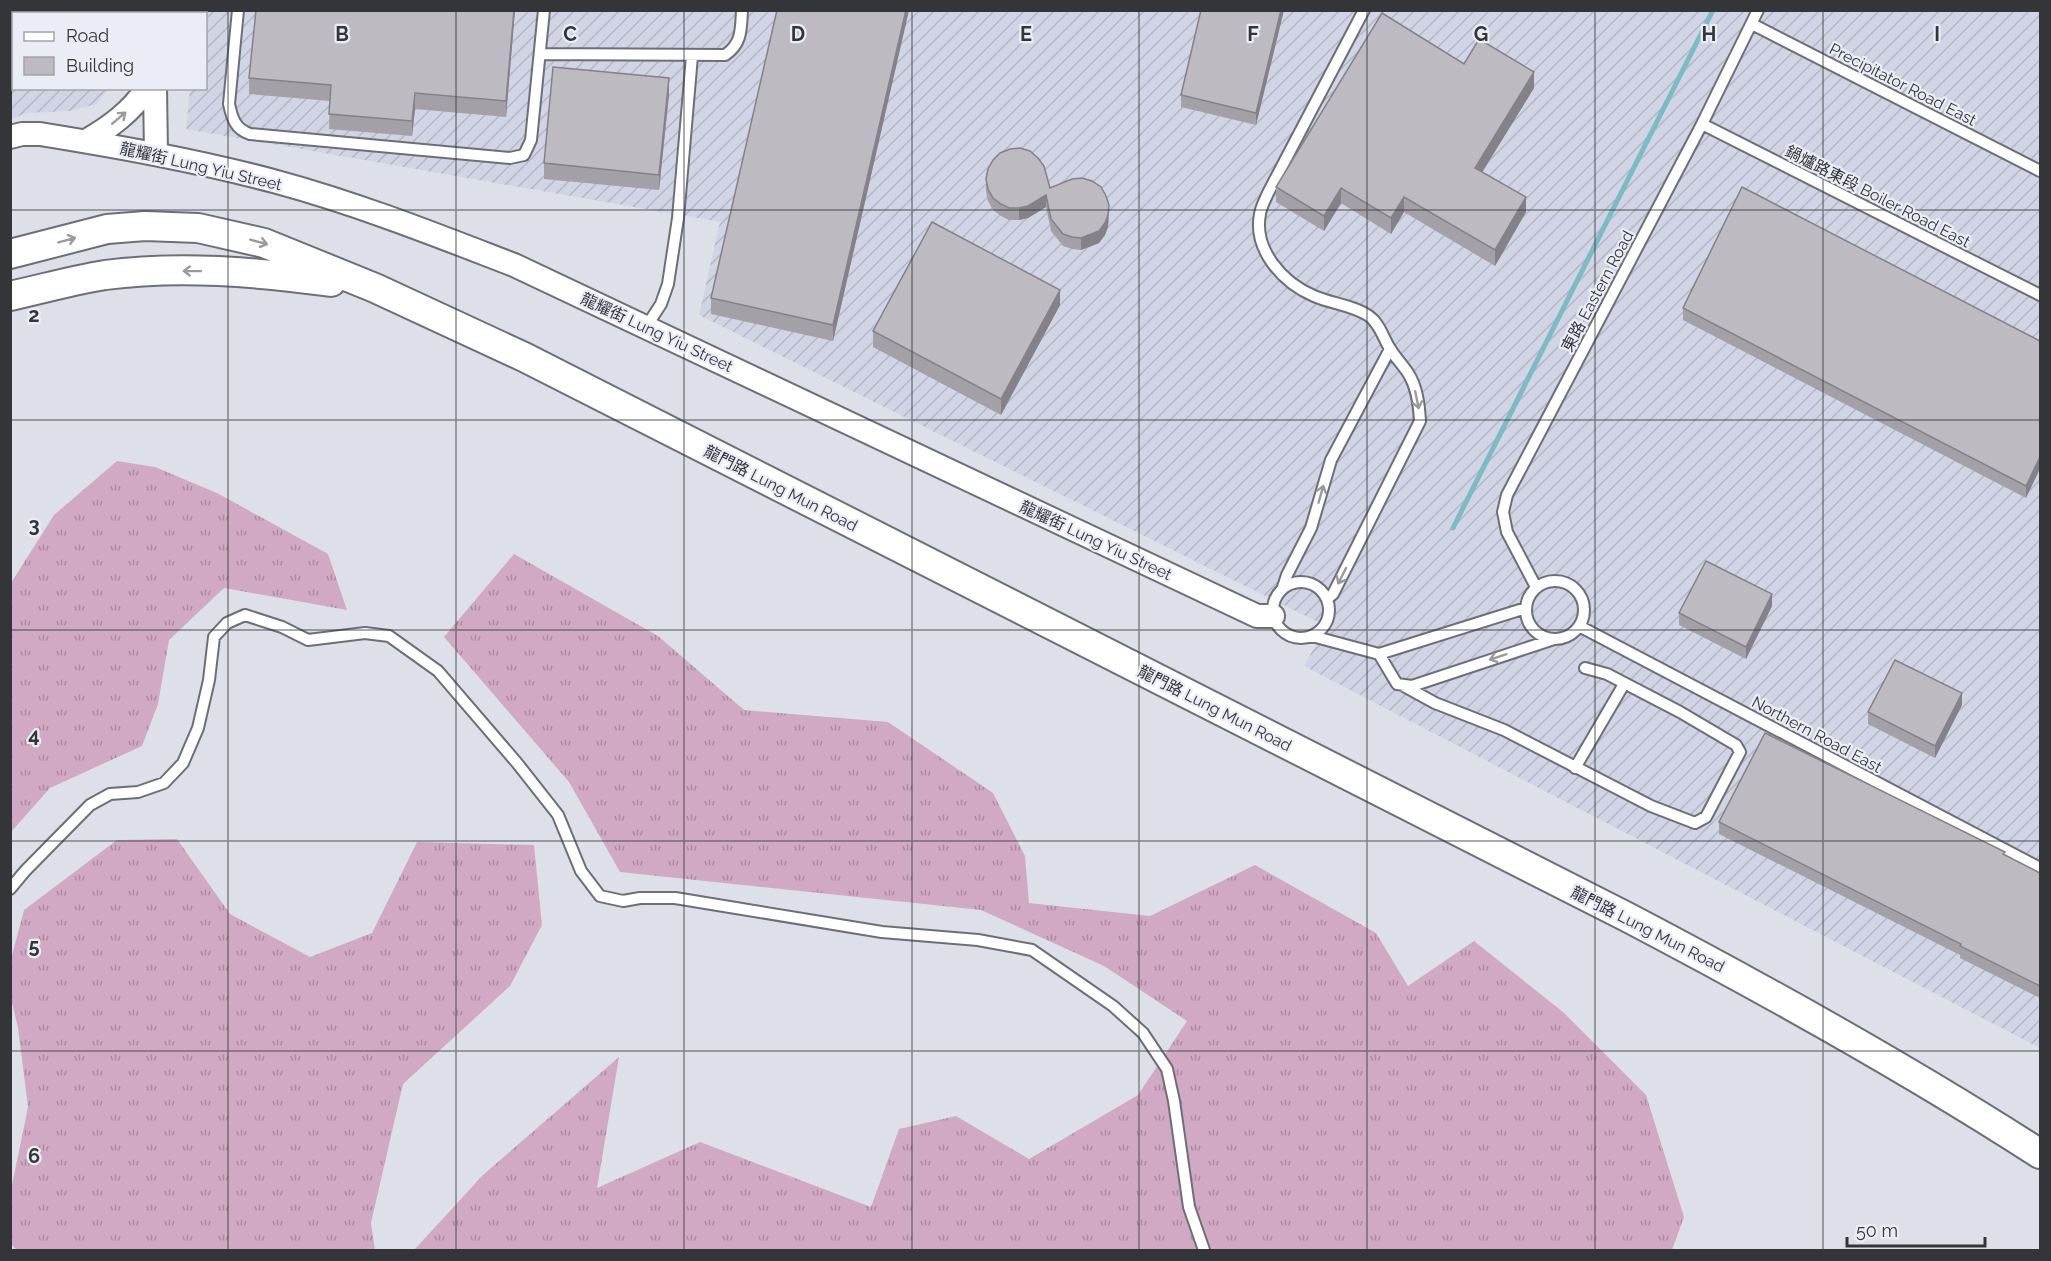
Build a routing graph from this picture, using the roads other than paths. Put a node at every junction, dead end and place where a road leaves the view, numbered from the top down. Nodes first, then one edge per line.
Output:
1 (238, 10) edge
2 (544, 10) edge
3 (742, 10) edge
4 (1364, 10) edge
5 (1758, 10) edge
6 (1752, 24) junction
7 (540, 54) junction
8 (692, 56) junction
9 (145, 90) edge
10 (155, 90) edge
11 (1702, 124) junction
12 (10, 137) edge
13 (86, 141) junction
14 (156, 154) junction
15 (2040, 171) edge
16 (10, 254) edge
17 (375, 288) junction
18 (2040, 295) edge
19 (10, 296) edge
20 (646, 327) junction
21 (1390, 349) junction
22 (1283, 587) junction
23 (1536, 588) junction
24 (1327, 599) junction
25 (1526, 608) junction
26 (1273, 616) junction
27 (1579, 626) junction
28 (1312, 636) junction
29 (1554, 639) junction
30 (1379, 654) junction
31 (1585, 668) dead end
32 (1624, 684) junction
33 (1404, 686) junction
34 (1575, 768) junction
35 (2040, 868) edge
36 (10, 889) edge
37 (2040, 1154) edge
38 (1204, 1251) edge

1 - 7 lane
2 - 7 lane
3 - 8 lane
4 - 21 lane
5 - 6 lane, 東路 Eastern Road
6 - 11 lane, 東路 Eastern Road
6 - 15 lane, Precipitator Road East
7 - 8 lane
8 - 20 lane
13 -> 9 street
10 - 14 street
11 - 18 lane, 鍋爐路東段 Boiler Road East
11 - 23 lane, 東路 Eastern Road
12 - 13 street, 龍耀街 Lung Yiu Street
13 - 14 street, 龍耀街 Lung Yiu Street
14 - 20 street, 龍耀街 Lung Yiu Street
16 -> 17 street, 龍門路 Lung Mun Road
17 -> 19 street, 龍門路 Lung Mun Road
17 - 37 street, 龍門路 Lung Mun Road
20 - 26 street, 龍耀街 Lung Yiu Street
22 -> 21 lane
21 -> 24 lane
22 - 24 lane
22 - 26 lane
23 - 25 lane
23 - 27 lane
24 - 28 lane
25 - 29 lane
25 - 30 lane
26 - 28 lane
27 - 29 lane
27 - 35 lane, Northern Road East
28 - 30 lane
29 -> 33 lane
30 - 33 lane
31 - 32 lane
32 - 34 lane
32 - 34 lane
33 - 34 lane
36 - 38 lane

